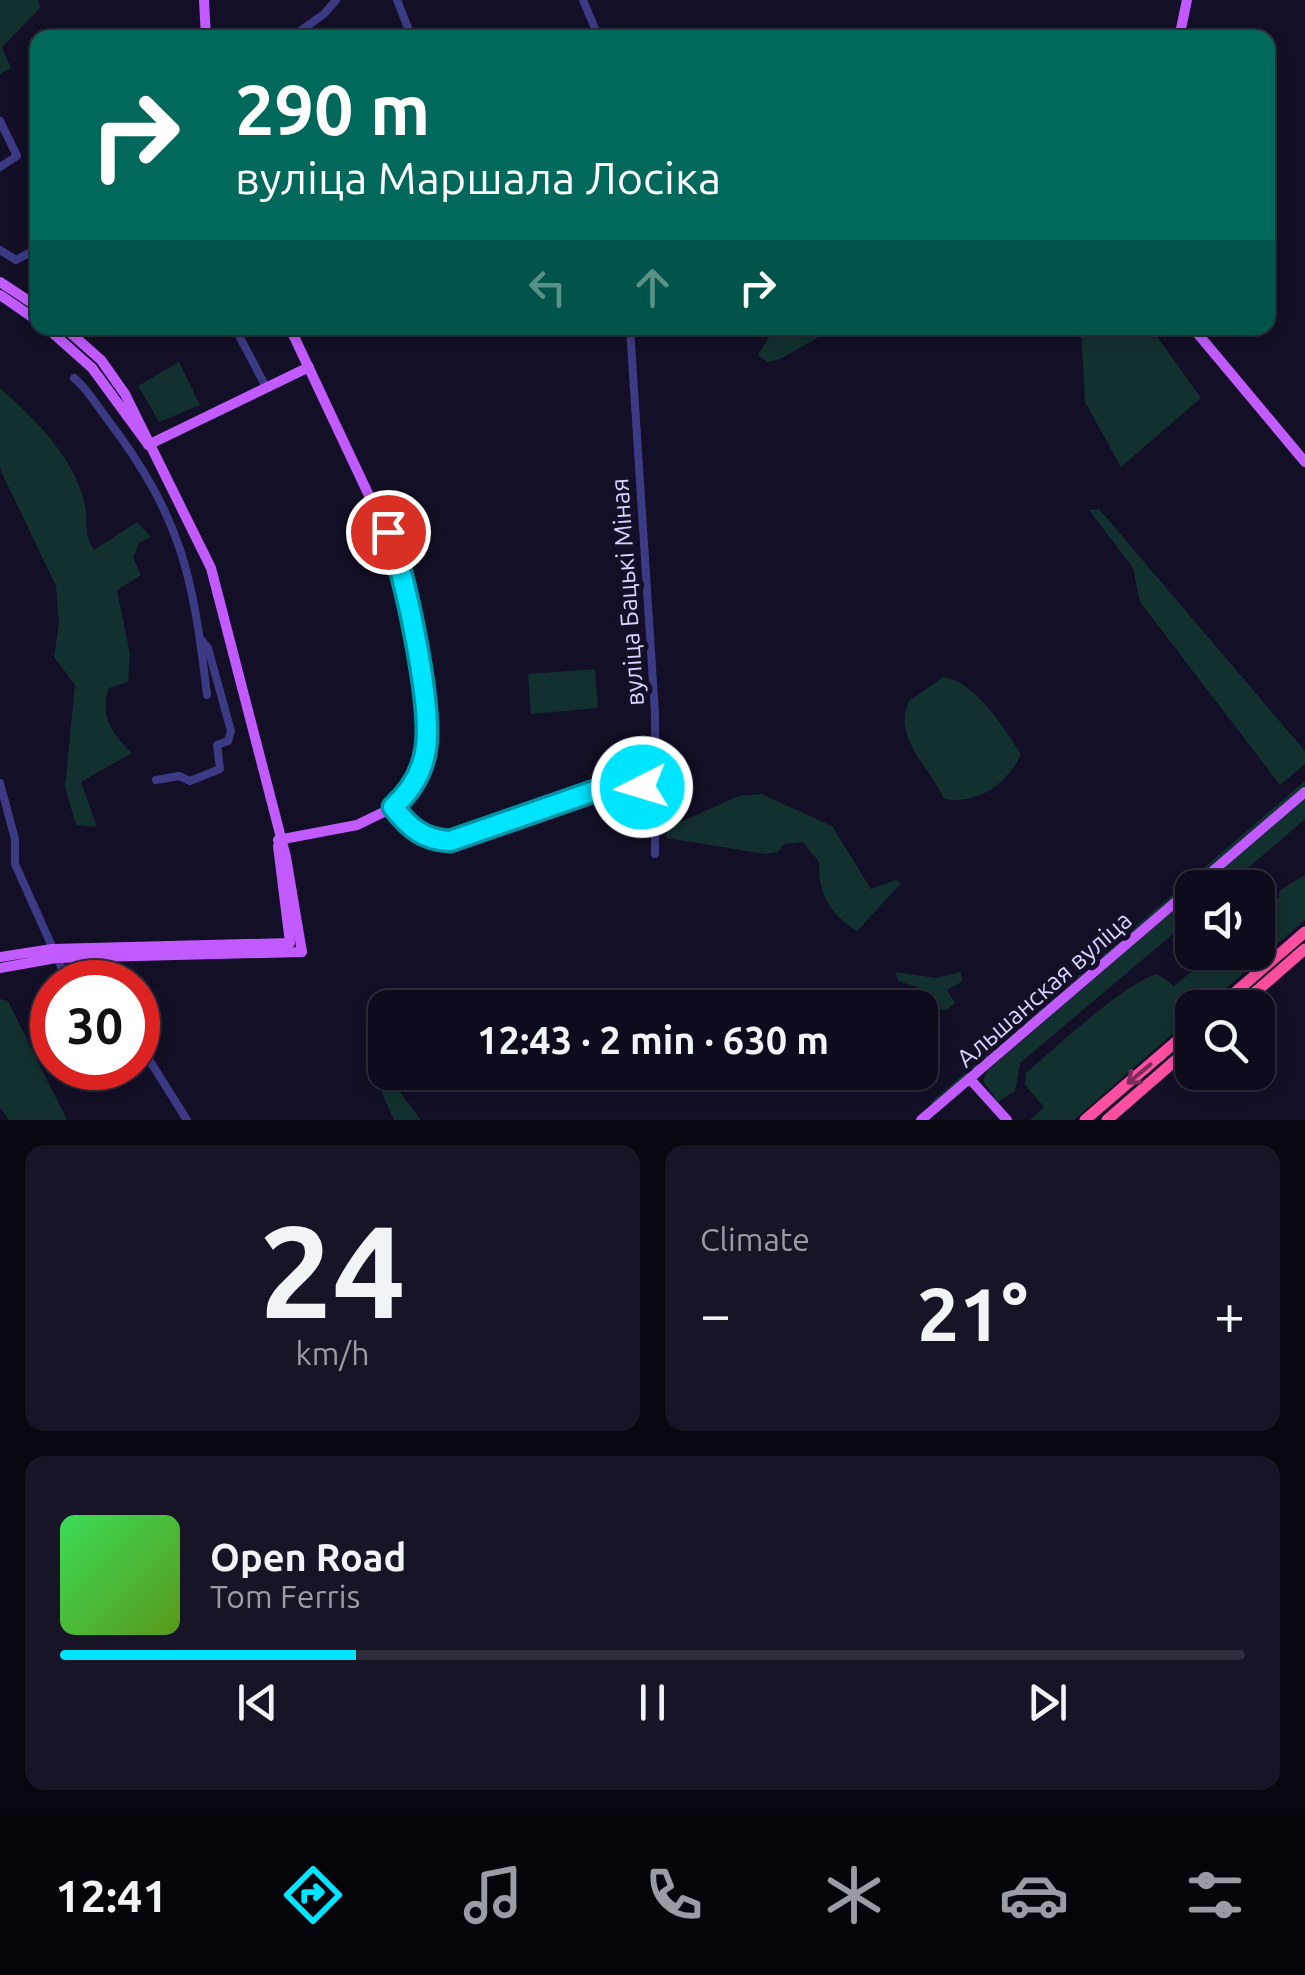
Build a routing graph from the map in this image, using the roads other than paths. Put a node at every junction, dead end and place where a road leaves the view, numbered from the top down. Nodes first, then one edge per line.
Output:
1 (204, 0) edge
2 (336, 0) edge
3 (397, 0) edge
4 (583, 0) edge
5 (1187, 0) edge
6 (206, 30) edge
7 (301, 30) edge
8 (409, 30) edge
9 (596, 30) edge
10 (1180, 30) edge
11 (0, 121) edge
12 (0, 167) edge
13 (0, 250) edge
14 (30, 252) edge
15 (0, 282) edge
16 (0, 295) edge
17 (30, 302) edge
18 (30, 315) edge
19 (55, 335) edge
20 (72, 335) edge
21 (239, 335) edge
22 (293, 335) edge
23 (630, 335) edge
24 (1199, 335) edge
25 (308, 368) junction
26 (74, 378) dead end
27 (266, 387) junction
28 (148, 445) junction
29 (132, 453) junction
30 (1305, 462) edge
31 (200, 638) junction
32 (207, 694) dead end
33 (253, 726) junction
34 (231, 730) junction
35 (156, 780) dead end
36 (0, 783) edge
37 (654, 786) junction
38 (1305, 792) edge
39 (393, 807) junction
40 (278, 840) junction
41 (655, 854) dead end
42 (1214, 870) edge
43 (1175, 903) edge
44 (1305, 932) edge
45 (1305, 949) edge
46 (54, 954) junction
47 (0, 958) edge
48 (57, 960) edge
49 (0, 968) edge
50 (1238, 990) edge
51 (1258, 990) edge
52 (1175, 1043) edge
53 (1175, 1061) edge
54 (160, 1077) edge
55 (970, 1079) junction
56 (187, 1120) edge
57 (921, 1120) edge
58 (1007, 1120) edge
59 (1085, 1120) edge
60 (1107, 1120) edge

1 - 6 main road
2 - 7 street
3 - 8 street
4 - 9 street
5 - 10 main road
11 - 12 street
13 - 14 street
15 - 17 main road
16 - 18 main road
19 - 28 main road
20 - 28 main road
21 - 27 street
22 - 25 main road
23 - 37 street, вуліца Бацькі Міная
24 - 30 main road
25 - 27 main road
25 - 39 main road
26 - 29 street
27 - 28 main road
28 - 29 street
28 - 33 main road
29 - 31 street
31 - 32 street
31 - 34 street
33 - 34 street
33 - 40 main road
34 - 35 street
36 - 46 street
37 - 39 street
37 - 41 street, вуліца Бацькі Міная
38 - 42 main road, Альшанская вуліца
39 - 40 main road
40 - 46 main road
43 - 55 main road, Альшанская вуліца
44 - 50 highway
45 - 51 highway
46 - 47 main road
46 - 48 street
46 - 49 main road
52 -> 59 highway
53 - 60 highway
54 - 56 street
55 - 57 main road, Альшанская вуліца
55 - 58 main road

